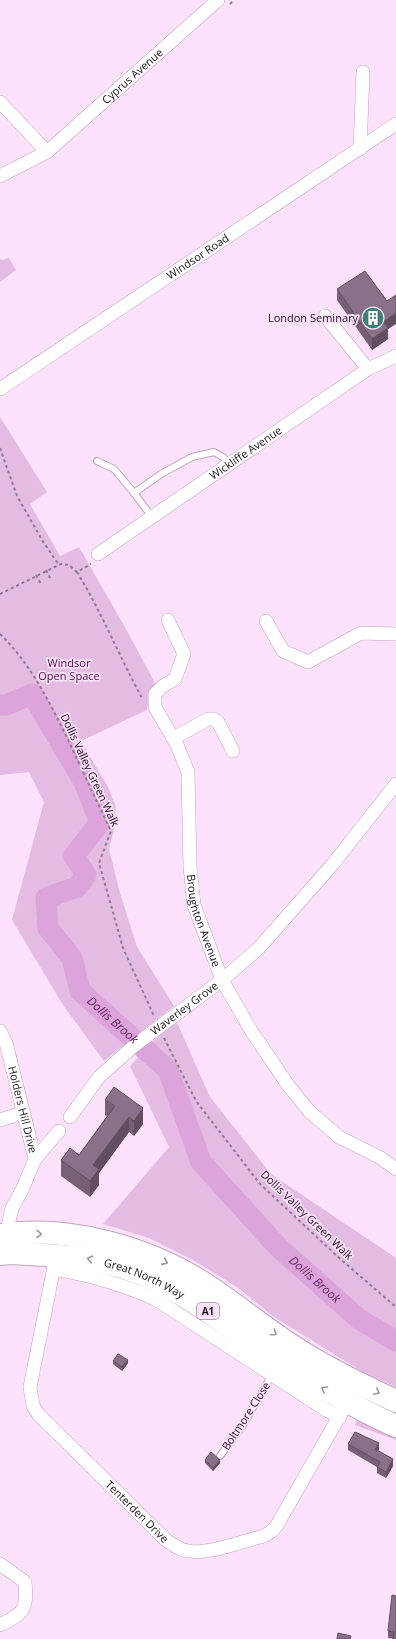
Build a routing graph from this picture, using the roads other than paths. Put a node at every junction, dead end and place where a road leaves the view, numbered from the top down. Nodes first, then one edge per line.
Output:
1 (218, 0) edge
2 (363, 72) dead end
3 (0, 102) edge
4 (396, 124) edge
5 (360, 149) junction
6 (47, 152) junction
7 (0, 176) edge
8 (325, 316) dead end
9 (396, 356) edge
10 (368, 369) junction
11 (0, 389) edge
12 (97, 461) dead end
13 (229, 464) junction
14 (134, 493) junction
15 (152, 517) junction
16 (98, 554) road end
17 (168, 620) dead end
18 (266, 621) dead end
19 (396, 634) edge
20 (174, 738) junction
21 (233, 751) dead end
22 (396, 784) edge
23 (222, 980) junction
24 (0, 1030) edge
25 (3, 1044) edge
26 (22, 1112) junction
27 (70, 1117) joint
28 (0, 1120) edge
29 (59, 1131) joint
30 (35, 1159) junction
31 (396, 1169) edge
32 (4, 1235) edge
33 (0, 1254) edge
34 (54, 1262) junction
35 (272, 1375) junction
36 (396, 1401) edge
37 (343, 1410) junction
38 (396, 1426) edge
39 (220, 1456) dead end
40 (0, 1564) edge
41 (0, 1625) edge

1 - 6 street, Cyprus Avenue
2 - 5 street
3 - 6 street
4 - 5 street, Windsor Road
5 - 11 street, Windsor Road
6 - 7 street, Cyprus Avenue
8 - 10 street
9 - 10 street, Wickliffe Avenue
10 - 13 street, Wickliffe Avenue
12 - 14 lane
13 - 14 lane
13 - 15 street, Wickliffe Avenue
14 - 15 lane
15 - 16 street, Wickliffe Avenue
17 - 20 street, Broughton Avenue
18 - 19 street
20 - 21 street
20 - 23 street, Broughton Avenue
22 - 23 street, Waverley Grove
23 - 27 street, Waverley Grove
23 - 31 street, Broughton Avenue
24 - 25 street, Holders Hill Drive
25 - 26 street, Holders Hill Drive
26 - 28 street
26 - 30 street, Holders Hill Drive
27 - 29 lane, Waverley Grove
29 - 30 street, Waverley Grove
30 - 32 street, Holders Hill Drive
32 -> 36 highway, Great North Way / A1
33 - 34 highway, Great North Way / A1
34 - 35 street, Great North Way
37 -> 34 highway, Great North Way / A1
34 - 37 street, Tenterden Drive
35 - 37 street, Great North Way
35 - 39 lane, Boltmore Close
37 - 38 highway, Great North Way / A1
40 - 41 street

